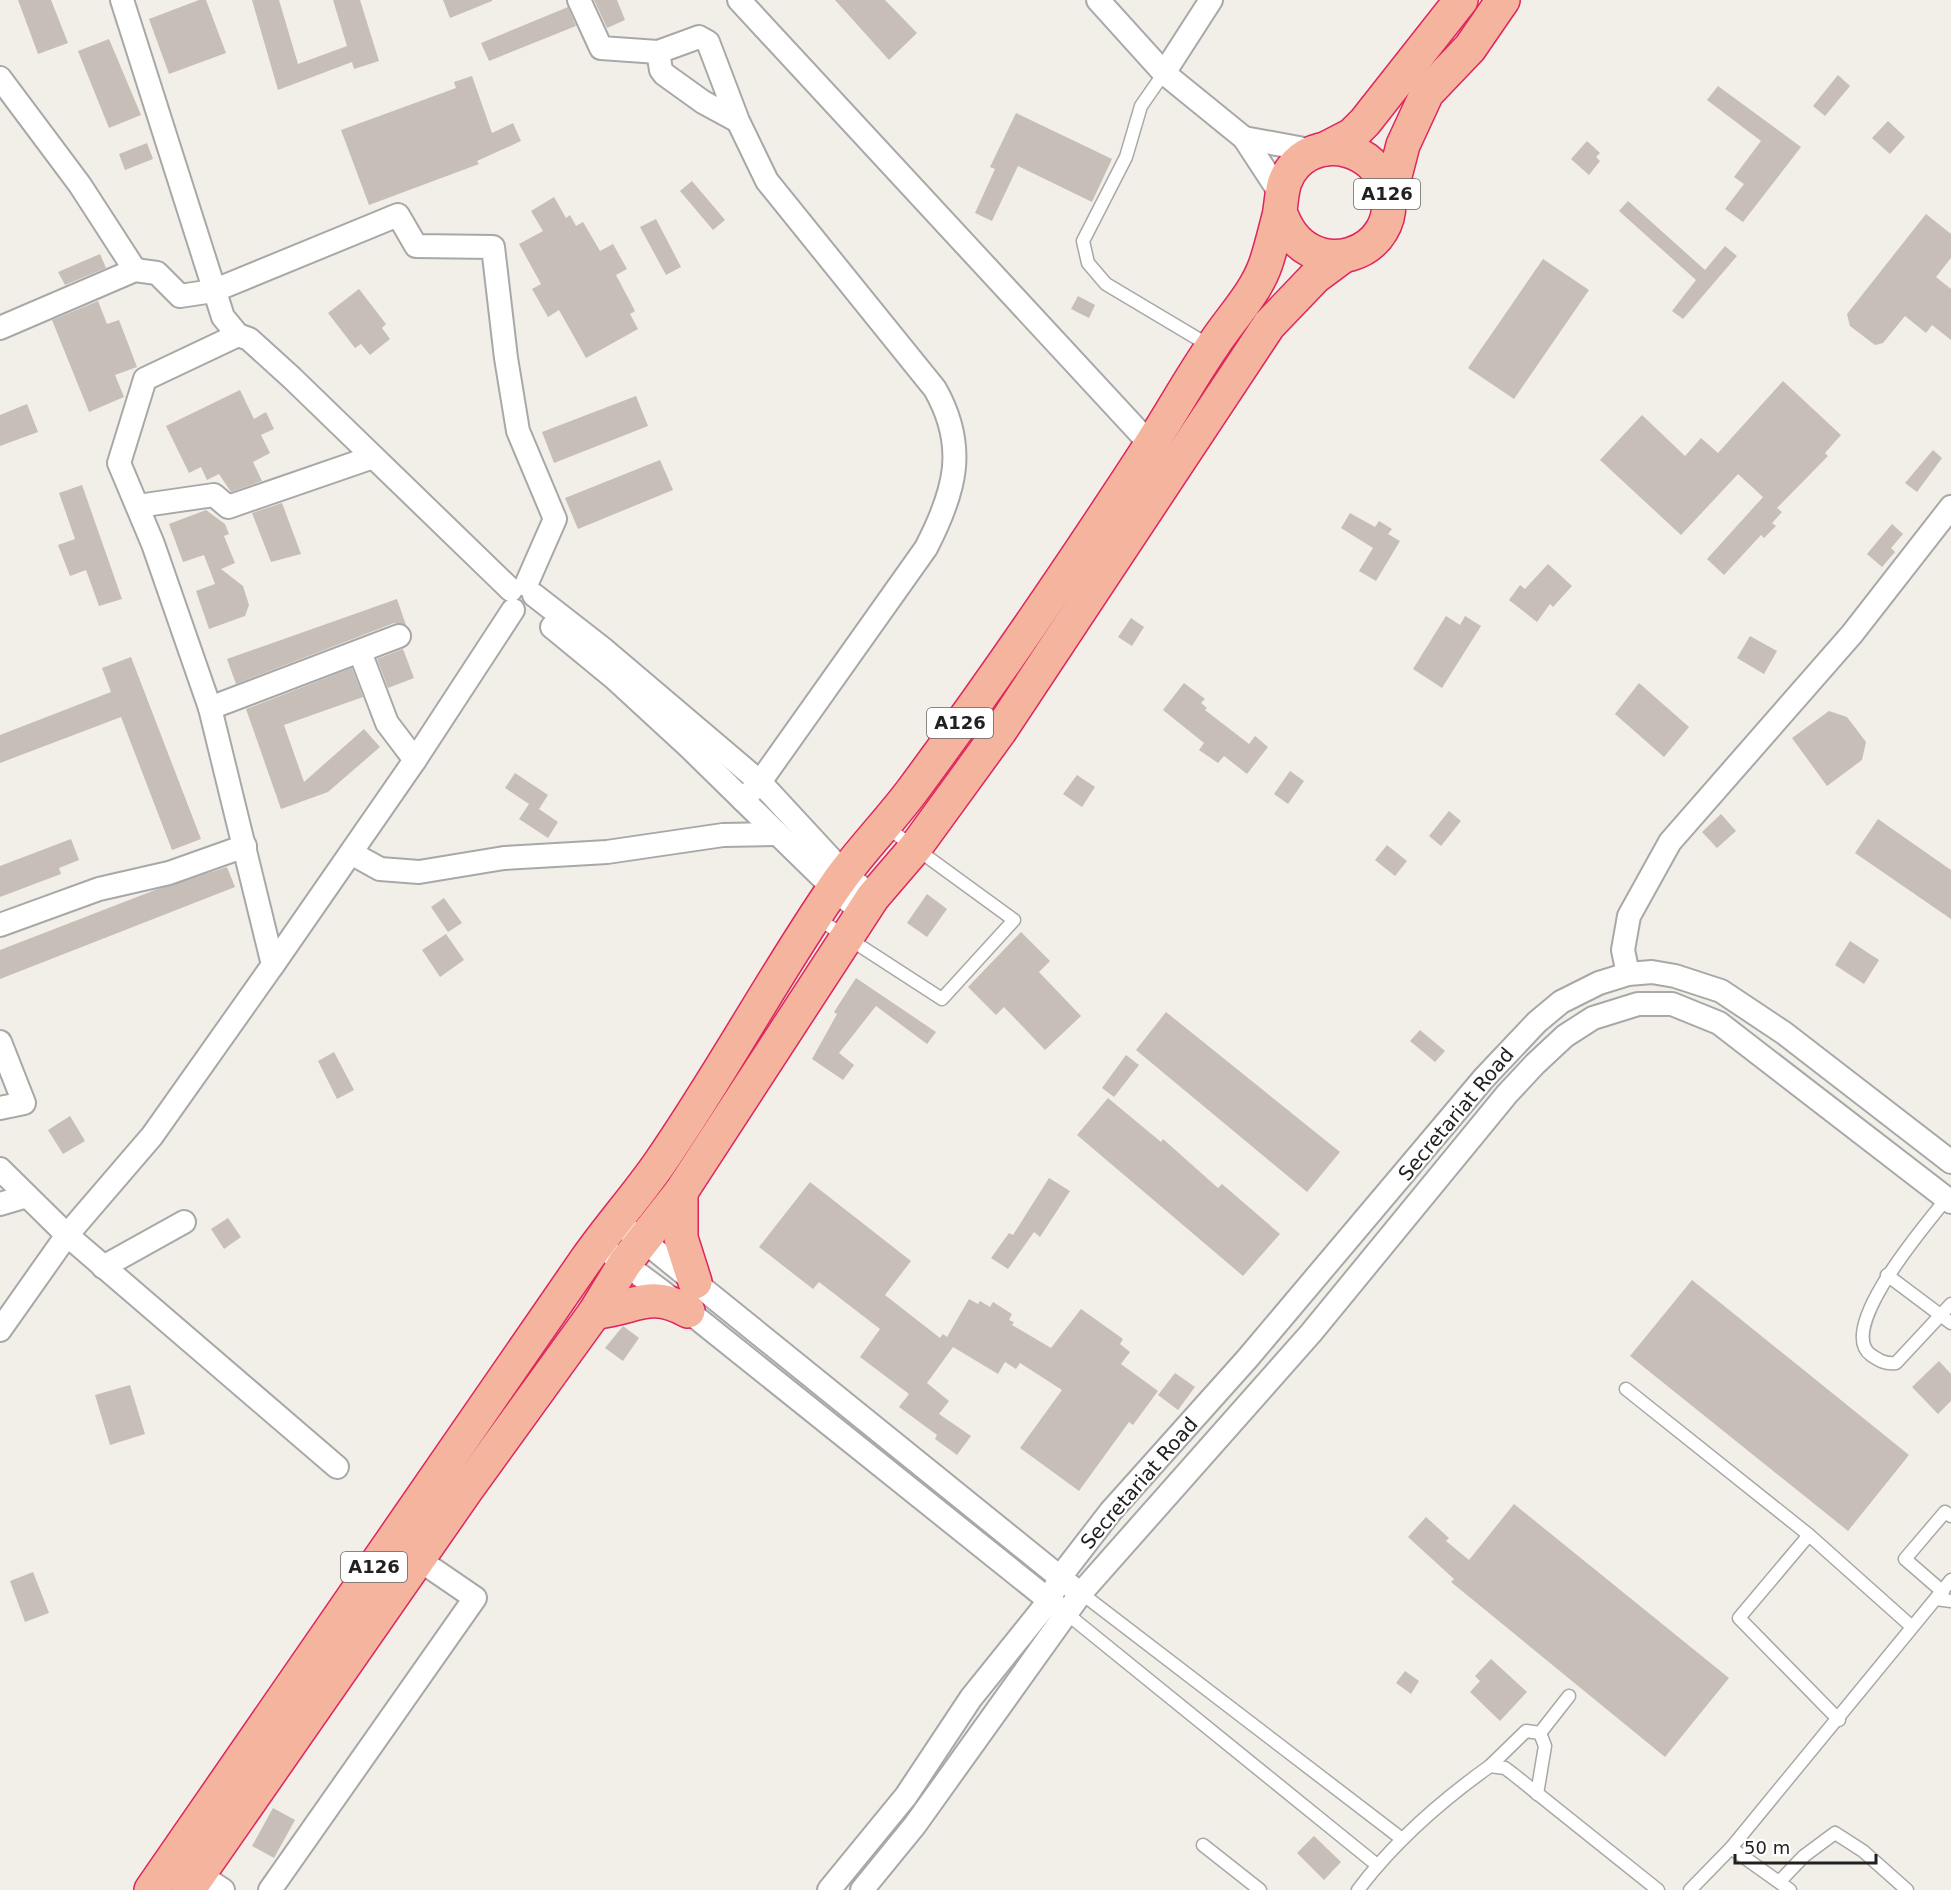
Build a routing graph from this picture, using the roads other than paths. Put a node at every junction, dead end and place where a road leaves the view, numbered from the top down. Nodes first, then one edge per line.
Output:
1 (122, 0) edge
2 (579, 0) edge
3 (739, 0) edge
4 (1098, 0) edge
5 (1211, 0) edge
6 (1461, 0) edge
7 (1503, 0) edge
8 (658, 52) junction
9 (1164, 72) junction
10 (0, 78) edge
11 (738, 120) junction
12 (1244, 138) junction
13 (1320, 150) junction
14 (1280, 202) junction
15 (1388, 203) junction
16 (1342, 257) junction
17 (135, 270) junction
18 (213, 291) junction
19 (0, 328) edge
20 (238, 335) junction
21 (1211, 347) junction
22 (1151, 445) junction
23 (373, 457) junction
24 (138, 506) junction
25 (1951, 507) edge
26 (522, 598) junction
27 (399, 636) dead end
28 (360, 652) junction
29 (210, 708) junction
30 (415, 760) junction
31 (760, 782) junction
32 (743, 800) junction
33 (884, 824) junction
34 (777, 834) junction
35 (245, 846) junction
36 (915, 848) junction
37 (351, 853) junction
38 (839, 881) junction
39 (860, 915) junction
40 (817, 918) junction
41 (0, 925) edge
42 (273, 965) junction
43 (1628, 974) junction
44 (0, 1042) edge
45 (0, 1108) edge
46 (1951, 1162) edge
47 (0, 1169) edge
48 (681, 1192) junction
49 (27, 1196) junction
50 (1949, 1200) edge
51 (0, 1204) edge
52 (184, 1222) dead end
53 (606, 1233) junction
54 (67, 1235) junction
55 (635, 1252) junction
56 (103, 1267) junction
57 (1887, 1275) junction
58 (691, 1297) junction
59 (1951, 1304) edge
60 (595, 1312) junction
61 (1947, 1319) edge
62 (0, 1330) edge
63 (1626, 1389) dead end
64 (337, 1467) dead end
65 (1951, 1516) edge
66 (1809, 1535) junction
67 (418, 1559) junction
68 (1060, 1577) junction
69 (1951, 1580) edge
70 (1080, 1593) junction
71 (1943, 1598) edge
72 (1057, 1607) junction
73 (1911, 1626) junction
74 (1569, 1696) dead end
75 (1839, 1720) junction
76 (1540, 1733) junction
77 (1490, 1766) junction
78 (1537, 1794) junction
79 (1402, 1839) junction
80 (1203, 1845) dead end
81 (1731, 1848) junction
82 (1377, 1865) junction
83 (1780, 1881) junction
84 (204, 1885) edge
85 (151, 1890) edge
86 (270, 1890) edge
87 (829, 1890) edge
88 (862, 1890) edge
89 (1260, 1890) edge
90 (1358, 1890) edge
91 (1658, 1890) edge
92 (1690, 1890) edge
93 (1790, 1890) edge
94 (1907, 1890) edge

1 - 18 street
2 - 8 street
3 - 22 street
4 - 9 street
5 - 9 street
6 - 13 highway, A126
7 - 15 highway, A126
8 - 11 street
8 - 11 street
9 - 12 street
9 - 21 lane
10 - 17 street
11 - 31 street
12 - 13 street
12 - 14 street
13 - 14 highway, A126
13 - 15 highway, A126
14 - 16 highway
14 - 21 highway, A126
15 - 16 highway, A126
16 - 36 highway, A126
17 - 18 street
17 - 19 street
18 - 20 street
18 - 26 street
20 - 23 street
20 - 24 street
21 - 22 highway, A126
22 - 33 highway, A126
23 - 24 street
23 - 26 street
24 - 29 street
25 - 43 street
26 - 30 street
26 - 31 street
26 - 32 street
27 - 28 street
28 - 29 street
28 - 30 street
29 - 35 street
30 - 37 street
31 - 32 street
31 - 38 street
32 - 34 street
33 - 36 lane
33 - 38 highway, A126
34 - 37 street
34 - 38 street
35 - 41 street
35 - 42 street
36 - 39 highway, A126
36 - 39 lane
37 - 42 street
38 - 39 street
38 - 40 highway, A126
39 - 40 lane
39 - 48 highway, A126
40 - 53 highway, A126
42 - 54 street
43 - 46 street, Secretariat Road
43 - 68 street, Secretariat Road
44 - 45 street
47 - 49 street
48 - 55 highway, A126
48 - 58 highway
49 - 51 street
49 - 54 street
50 - 57 lane
50 - 70 street, Secretariat Road
52 - 56 street
53 - 55 street
53 - 85 highway, A126
54 - 56 street
54 - 62 street
55 - 58 street
55 - 60 highway, A126
56 - 64 street
57 - 61 lane
57 - 61 lane
58 - 60 highway
58 - 68 street
58 - 72 street
59 - 61 lane
60 - 67 highway, A126
63 - 66 lane
65 - 71 lane
66 - 73 lane
66 - 75 lane
67 - 84 highway, A126
67 - 86 street
68 - 70 street
68 - 72 street, Secretariat Road
69 - 71 lane
70 - 72 street, Secretariat Road
70 - 79 lane
71 - 73 lane
72 - 82 lane
72 - 87 street, Secretariat Road
72 - 88 street, Secretariat Road
73 - 75 lane
74 - 76 lane
75 - 81 lane
76 - 77 lane
76 - 78 lane
77 - 78 lane
77 - 79 lane
78 - 91 lane
79 - 82 lane
80 - 89 lane
81 - 83 lane
81 - 92 lane
82 - 90 lane
83 - 93 lane
83 - 94 lane

